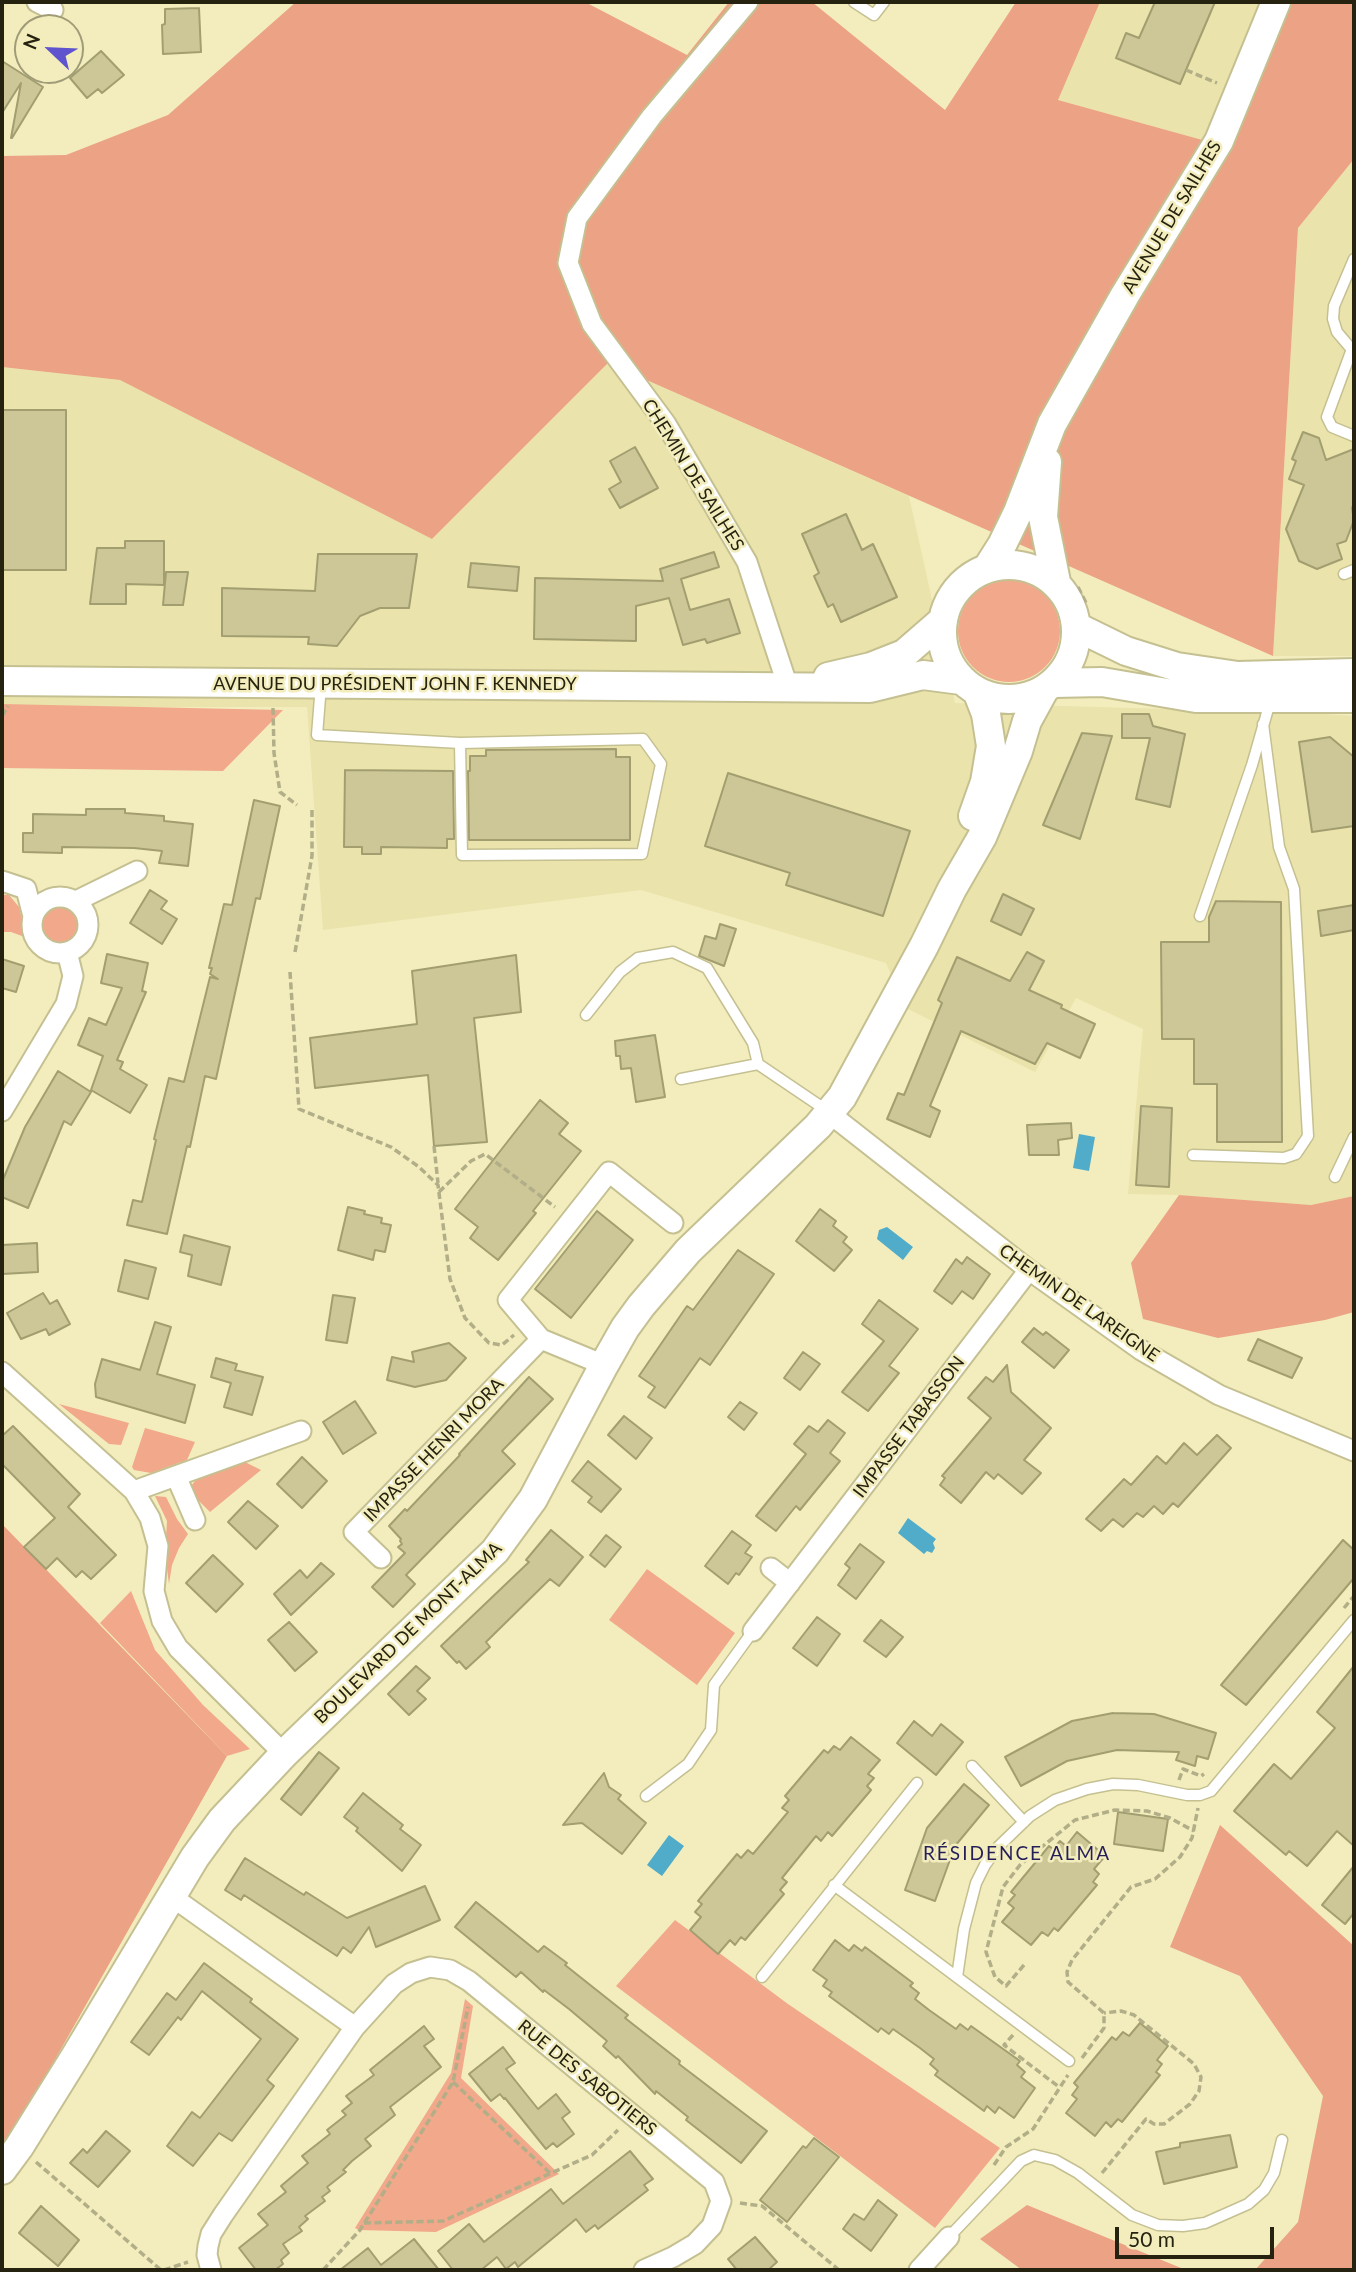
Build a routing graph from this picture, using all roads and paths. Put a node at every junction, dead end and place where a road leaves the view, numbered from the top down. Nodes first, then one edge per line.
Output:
1 (748, 2) edge
2 (854, 2) edge
3 (884, 2) edge
4 (1276, 2) edge
5 (1186, 70) dead end
6 (1226, 86) dead end
7 (1354, 259) edge
8 (1353, 350) edge
9 (1052, 424) junction
10 (1354, 436) edge
11 (988, 567) junction
12 (1354, 570) edge
13 (1344, 574) dead end
14 (1066, 583) junction
15 (1083, 620) junction
16 (942, 621) junction
17 (1354, 673) edge
18 (1302, 674) junction
19 (2, 681) edge
20 (321, 684) junction
21 (969, 685) junction
22 (788, 687) junction
23 (1049, 687) junction
24 (1354, 698) edge
25 (273, 705) dead end
26 (1267, 712) junction
27 (460, 743) junction
28 (297, 805) dead end
29 (312, 807) dead end
30 (137, 871) dead end
31 (2, 881) edge
32 (952, 889) junction
33 (76, 901) junction
34 (33, 916) junction
35 (1200, 916) dead end
36 (295, 951) dead end
37 (67, 952) junction
38 (290, 972) dead end
39 (586, 1015) dead end
40 (758, 1064) junction
41 (681, 1079) dead end
42 (2, 1111) edge
43 (829, 1113) junction
44 (1354, 1137) edge
45 (435, 1146) dead end
46 (1193, 1155) dead end
47 (1335, 1177) dead end
48 (438, 1185) junction
49 (439, 1192) junction
50 (571, 1219) junction
51 (673, 1223) dead end
52 (1029, 1270) junction
53 (515, 1333) dead end
54 (541, 1339) junction
55 (604, 1365) junction
56 (2, 1373) edge
57 (301, 1431) dead end
58 (1354, 1451) edge
59 (177, 1476) junction
60 (134, 1491) junction
61 (195, 1520) dead end
62 (382, 1558) dead end
63 (771, 1568) dead end
64 (790, 1583) junction
65 (1354, 1620) edge
66 (753, 1631) joint
67 (284, 1754) junction
68 (972, 1766) dead end
69 (917, 1783) dead end
70 (1200, 1795) junction
71 (646, 1796) dead end
72 (1024, 1822) junction
73 (1194, 1830) junction
74 (834, 1885) junction
75 (171, 1896) junction
76 (1024, 1965) dead end
77 (762, 1977) dead end
78 (957, 1977) junction
79 (472, 1984) junction
80 (1104, 2013) junction
81 (1021, 2025) junction
82 (355, 2027) junction
83 (1069, 2061) dead end
84 (453, 2082) junction
85 (1059, 2087) junction
86 (635, 2118) junction
87 (1282, 2140) dead end
88 (19, 2147) junction
89 (991, 2169) dead end
90 (2, 2170) edge
91 (551, 2174) junction
92 (1093, 2185) junction
93 (721, 2201) junction
94 (364, 2223) junction
95 (949, 2237) joint
96 (209, 2263) edge
97 (163, 2270) edge
98 (323, 2270) edge
99 (644, 2270) edge
100 (839, 2270) edge
101 (919, 2270) edge

1 - 22 street, CHEMIN DE SAILHES
2 - 3 lane
4 - 9 street, AVENUE DE SAILHES
5 - 6 path
7 - 8 lane
8 - 10 lane
9 - 11 street, AVENUE DE SAILHES
9 - 14 street, AVENUE DE SAILHES
11 - 14 street
11 - 16 street
12 - 13 lane
14 - 15 street
14 - 15 path
15 - 18 street
15 - 23 street
16 - 21 street
16 - 22 street, AVENUE DU PRÉSIDENT JOHN F. KENNEDY
17 - 18 street
18 - 26 lane
19 - 20 street, AVENUE DU PRÉSIDENT JOHN F. KENNEDY
20 - 22 street, AVENUE DU PRÉSIDENT JOHN F. KENNEDY
20 - 27 lane
21 - 22 street, AVENUE DU PRÉSIDENT JOHN F. KENNEDY
21 - 23 street
21 - 32 street, BOULEVARD DE MONT-ALMA
23 - 26 street
23 - 32 street, BOULEVARD DE MONT-ALMA
24 - 26 street
25 - 28 path
26 - 35 lane
26 - 46 lane
27 - 27 lane
29 - 36 path
30 - 33 street
31 - 34 street
32 - 43 street, BOULEVARD DE MONT-ALMA
33 - 34 street
33 - 37 street
34 - 37 street
37 - 42 street
38 - 48 path
39 - 40 lane
40 - 41 lane
40 - 43 lane
43 - 52 street, CHEMIN DE LAREIGNE
43 - 55 street, BOULEVARD DE MONT-ALMA
44 - 47 lane
45 - 48 path
48 - 49 path
49 - 50 path
49 - 53 path
50 - 51 street
50 - 54 street
52 - 58 street, CHEMIN DE LAREIGNE
52 - 64 street, IMPASSE TABASSON
54 - 55 street
54 - 62 street, IMPASSE HENRI MORA
55 - 67 street, BOULEVARD DE MONT-ALMA
56 - 60 street
57 - 59 street
59 - 60 street
59 - 61 street
60 - 67 street
63 - 64 street
64 - 66 street, IMPASSE TABASSON
65 - 70 lane
66 - 71 lane
67 - 75 street, BOULEVARD DE MONT-ALMA
68 - 72 lane
69 - 74 lane
70 - 72 lane
70 - 73 path
72 - 78 lane
73 - 76 path
73 - 80 path
74 - 77 lane
74 - 78 lane
75 - 82 street
75 - 88 street, BOULEVARD DE MONT-ALMA
78 - 81 lane
79 - 82 street, RUE DES SABOTIERS
79 - 84 path
79 - 86 street, RUE DES SABOTIERS
80 - 85 path
80 - 92 path
81 - 83 lane
81 - 85 path
82 - 96 street, RUE DES SABOTIERS
84 - 91 path
84 - 94 path
85 - 89 path
86 - 91 path
86 - 93 street, RUE DES SABOTIERS
87 - 92 lane
88 - 90 street, BOULEVARD DE MONT-ALMA
88 - 97 path
91 - 94 path
92 - 95 lane
93 - 99 street
93 - 100 path
94 - 98 path
95 - 101 street
96 - 97 path

